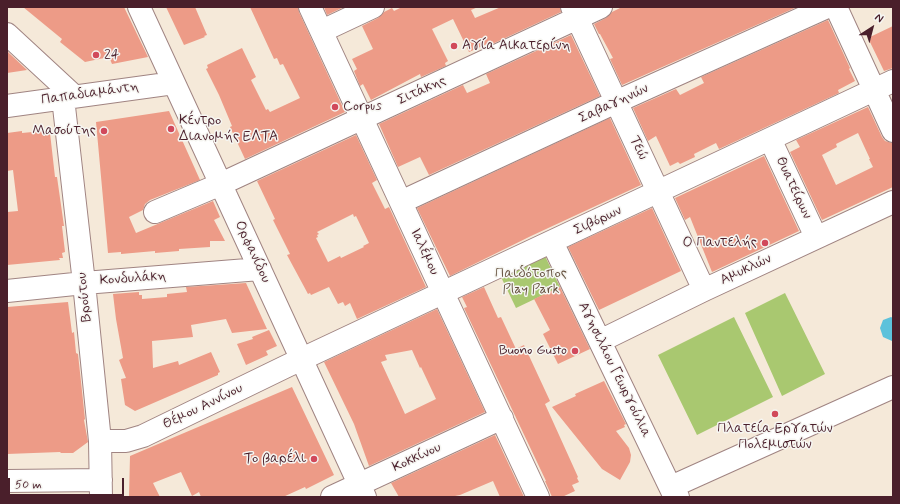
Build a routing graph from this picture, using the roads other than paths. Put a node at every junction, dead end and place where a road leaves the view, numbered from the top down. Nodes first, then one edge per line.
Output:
1 (310, 7) edge
2 (373, 7) edge
3 (601, 7) edge
4 (827, 7) edge
5 (836, 7) edge
6 (145, 9) edge
7 (574, 13) edge
8 (322, 31) junction
9 (7, 34) edge
10 (174, 83) junction
11 (884, 85) edge
12 (68, 97) junction
13 (616, 102) junction
14 (7, 106) edge
15 (363, 119) junction
16 (893, 131) edge
17 (770, 139) junction
18 (221, 184) junction
19 (658, 192) junction
20 (401, 202) junction
21 (893, 202) edge
22 (155, 212) dead end
23 (816, 238) junction
24 (552, 242) junction
25 (260, 269) junction
26 (84, 283) junction
27 (704, 290) junction
28 (7, 291) edge
29 (444, 294) junction
30 (600, 341) junction
31 (302, 361) junction
32 (893, 387) edge
33 (502, 418) junction
34 (100, 441) junction
35 (7, 481) edge
36 (101, 488) edge
37 (362, 491) edge
38 (674, 492) edge
39 (332, 497) edge
40 (538, 497) edge

1 - 8 street, Ιαλέμου
2 - 8 street
3 - 7 street, Σιτάκης
4 - 13 street, Σαβαγηνών
5 - 11 street
6 - 10 street, Ορφανίδου
7 - 13 street, Τεώ
7 - 15 street, Σιτάκης
8 - 15 street, Ιαλέμου
9 - 12 street
10 - 12 street, Παπαδιαμάντη
10 - 18 street, Ορφανίδου
11 - 16 street
11 - 17 street, Σιβόρων
12 - 14 street, Παπαδιαμάντη
12 - 26 street, Βρούτου
13 - 19 street, Τεώ
13 - 20 street, Σαβαγηνών
15 - 18 street, Σιτάκης
15 - 20 street, Ιαλέμου
17 - 19 street, Σιβόρων
17 - 23 street, Θυατείρων
18 - 22 street, Σιτάκης
18 - 25 street, Ορφανίδου
19 - 24 street, Σιβόρων
19 - 27 street, Τεώ
20 - 29 street, Ιαλέμου
21 - 23 street, Αμυκλών
23 - 27 street, Αμυκλών
24 - 29 street, Σιβόρων
24 - 30 street, Αγησιλάου Γεωργούλια
25 - 26 street, Κονδυλάκη
25 - 31 street, Ορφανίδου
26 - 28 street, Κονδυλάκη
26 - 34 street, Βρούτου
27 - 30 street, Αμυκλών
29 - 31 street, Σιβόρων
29 - 33 street, Ιαλέμου
30 - 38 street, Αγησιλάου Γεωργούλια
31 - 34 street, Θέμου Αννίνου
31 - 37 street, Ορφανίδου
32 - 38 street
33 - 37 street, Κοκκίνου
33 - 40 street, Ιαλέμου
34 - 36 street, Βρούτου
35 - 36 street
37 - 39 street, Κοκκίνου

